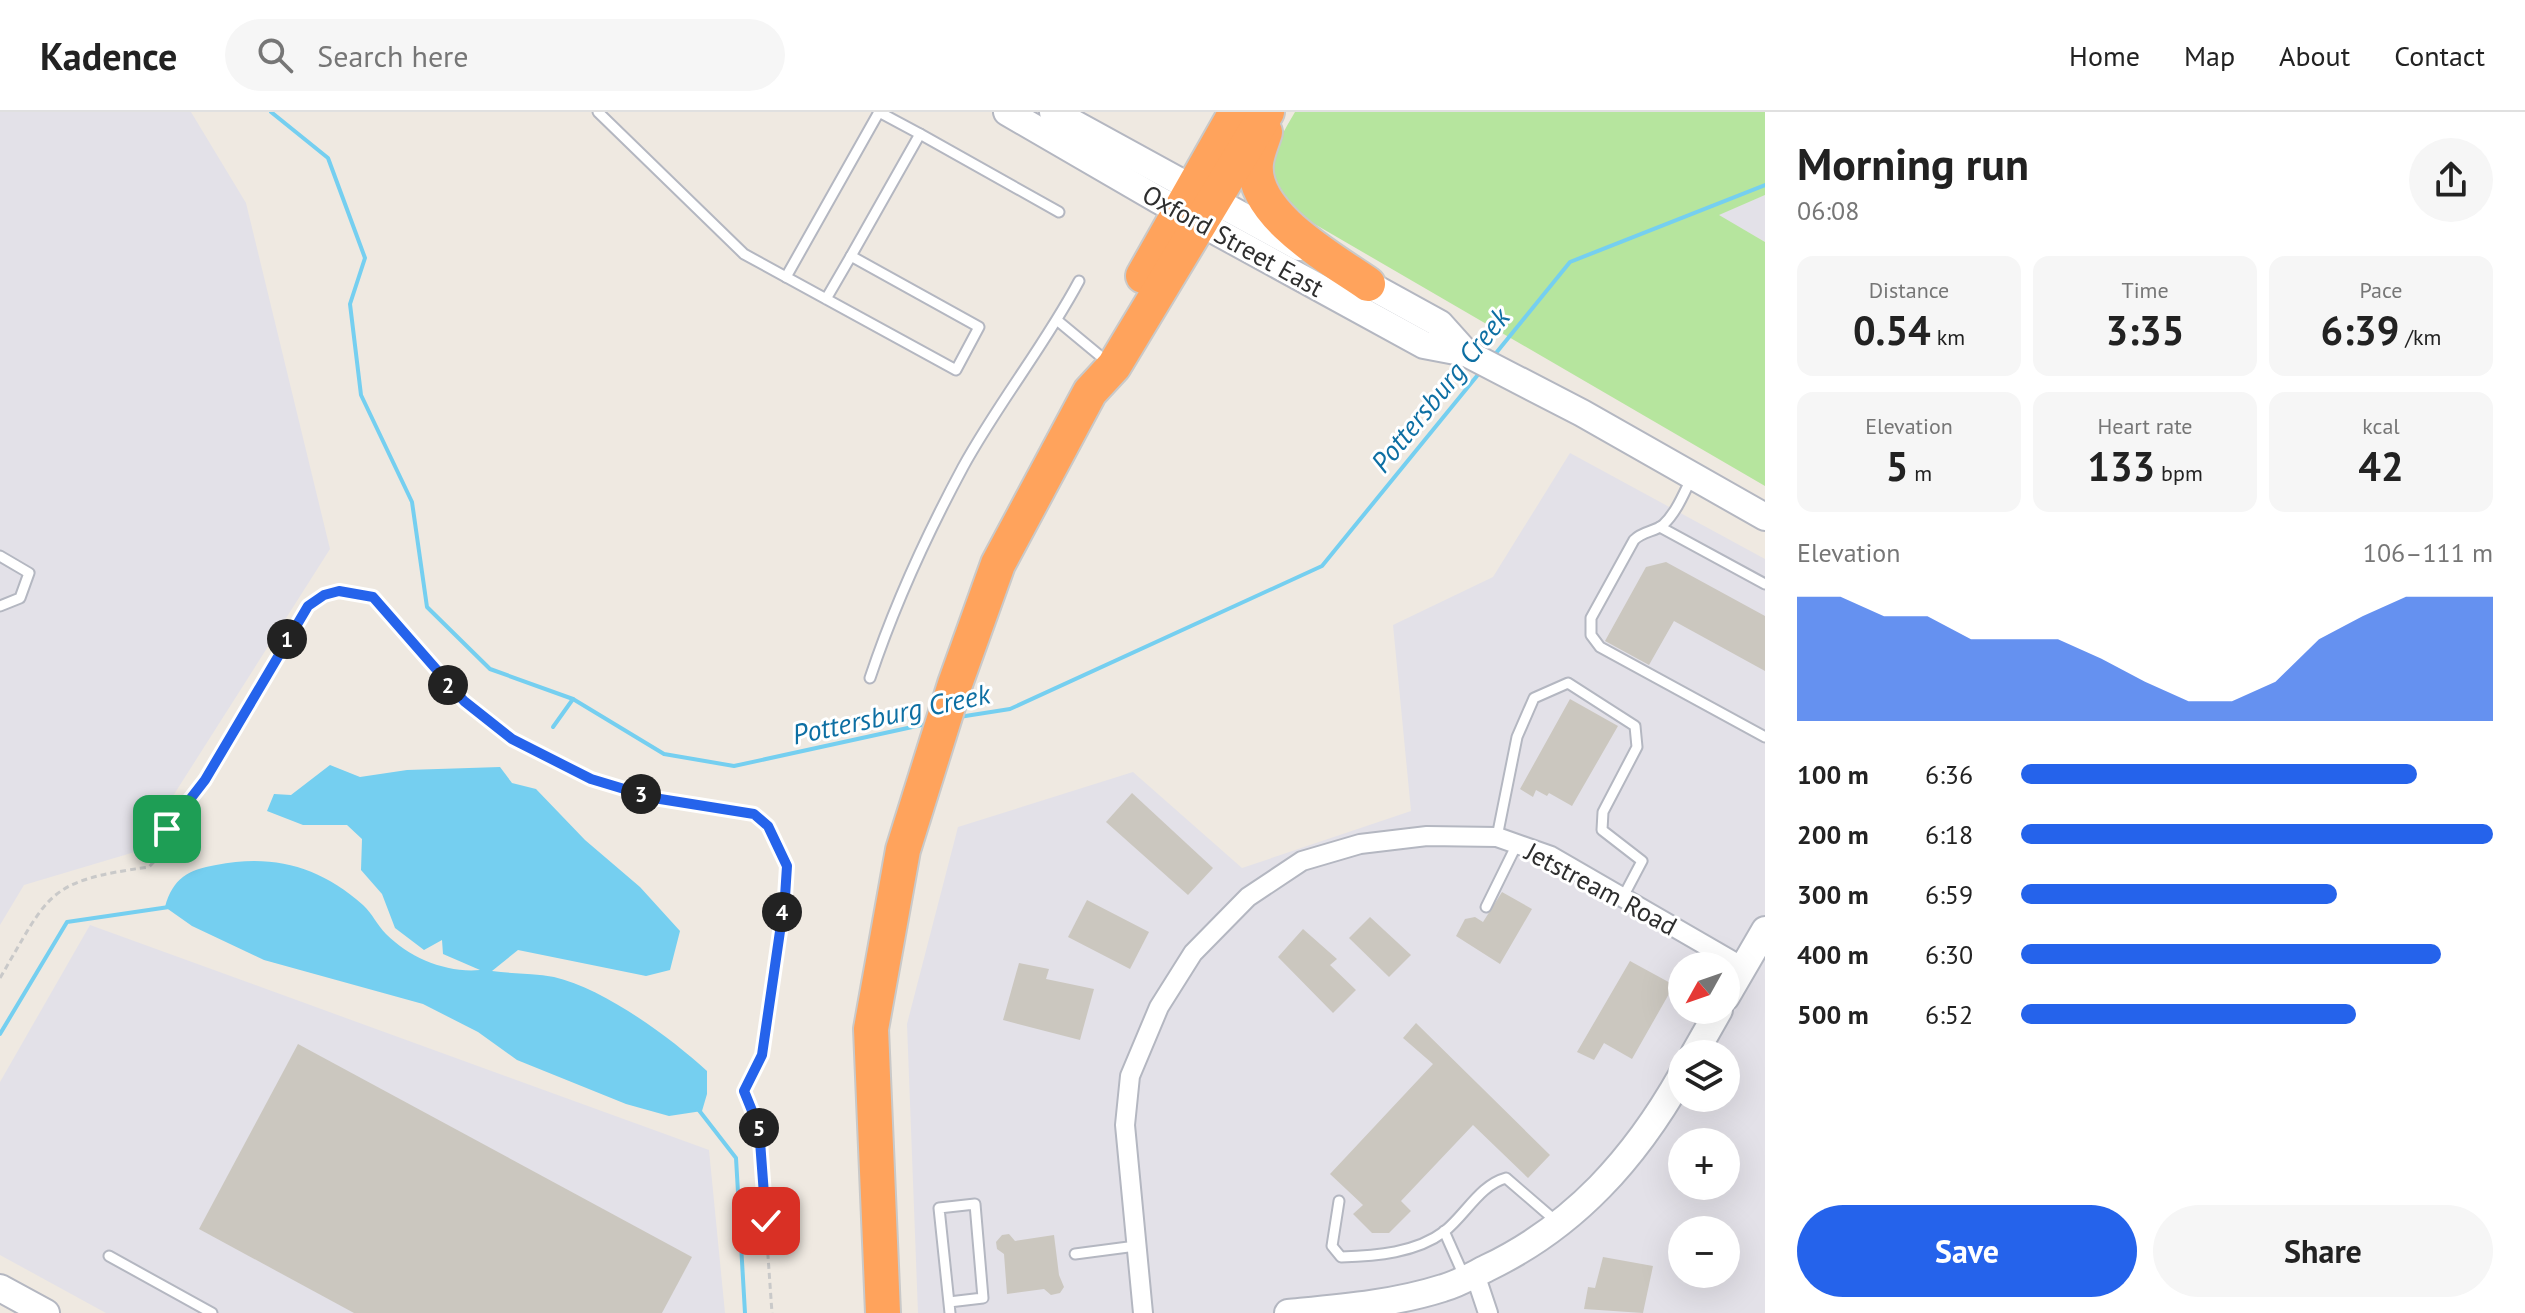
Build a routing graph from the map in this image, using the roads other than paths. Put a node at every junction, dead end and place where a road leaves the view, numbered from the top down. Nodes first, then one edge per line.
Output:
1 (598, 112) edge
2 (1007, 112) edge
3 (1053, 112) edge
4 (1236, 112) edge
5 (1269, 112) edge
6 (920, 134) junction
7 (1196, 206) junction
8 (1059, 212) dead end
9 (851, 256) junction
10 (786, 277) junction
11 (1079, 281) dead end
12 (1368, 284) junction
13 (826, 299) junction
14 (1058, 321) junction
15 (1466, 353) junction
16 (1099, 355) junction
17 (1090, 392) junction
18 (1693, 476) junction
19 (1765, 517) edge
20 (1660, 527) junction
21 (0, 556) edge
22 (1765, 584) edge
23 (0, 606) edge
24 (870, 678) dead end
25 (1765, 737) edge
26 (1497, 837) junction
27 (1517, 844) junction
28 (1623, 897) junction
29 (1486, 907) dead end
30 (1765, 930) edge
31 (1743, 967) junction
32 (1740, 972) edge
33 (1668, 1096) edge
34 (1339, 1201) dead end
35 (1559, 1225) junction
36 (1444, 1231) junction
37 (1136, 1246) junction
38 (1075, 1254) dead end
39 (109, 1256) dead end
40 (1470, 1276) junction
41 (0, 1288) edge
42 (949, 1302) junction
43 (1322, 1312) edge
44 (46, 1313) edge
45 (212, 1313) edge
46 (883, 1313) edge
47 (950, 1313) edge
48 (1143, 1313) edge
49 (1289, 1313) edge
50 (1488, 1313) edge

1 - 10 lane
2 - 7 main road, Oxford Street East
3 - 7 main road, Oxford Street East
4 - 7 highway
5 - 7 highway
5 - 12 highway
6 - 8 lane
6 - 9 lane
6 - 10 lane
7 - 12 main road, Oxford Street East
7 - 15 main road, Oxford Street East
7 - 16 highway
7 - 17 highway
9 - 13 lane
9 - 13 lane
10 - 13 lane
11 - 14 lane
12 - 15 main road, Oxford Street East
14 - 16 lane
14 - 24 lane
15 - 18 main road, Oxford Street East
16 - 17 highway
17 - 46 highway
18 - 19 main road, Oxford Street East
18 - 20 lane
20 - 22 lane
20 - 25 lane
21 - 23 lane
26 - 27 street, Jetstream Road
26 - 28 lane
26 - 37 street, Jetstream Road
27 - 28 street, Jetstream Road
27 - 29 lane
28 - 31 street, Jetstream Road
30 - 31 main road
31 - 32 main road
33 - 35 main road
34 - 36 lane
35 - 36 lane
35 - 40 main road
36 - 40 lane
37 - 38 lane
37 - 48 street, Jetstream Road
39 - 45 lane
40 - 43 main road
40 - 50 street
41 - 44 main road
42 - 42 lane
42 - 47 lane
43 - 49 main road

